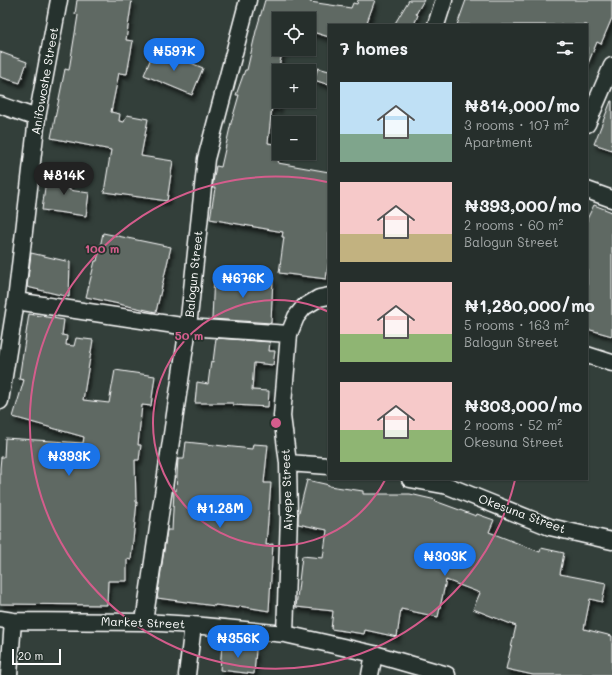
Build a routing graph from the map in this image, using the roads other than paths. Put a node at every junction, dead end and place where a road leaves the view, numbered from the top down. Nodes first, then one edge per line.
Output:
1 (59, 0) edge
2 (248, 0) edge
3 (444, 0) edge
4 (436, 24) edge
5 (612, 66) edge
6 (0, 105) edge
7 (37, 118) junction
8 (588, 122) edge
9 (588, 190) edge
10 (612, 199) edge
11 (328, 296) edge
12 (16, 301) junction
13 (188, 327) junction
14 (289, 334) junction
15 (588, 355) edge
16 (612, 363) edge
17 (0, 401) edge
18 (288, 463) junction
19 (328, 466) edge
20 (415, 480) edge
21 (612, 541) edge
22 (7, 620) edge
23 (144, 622) junction
24 (194, 625) junction
25 (285, 634) junction
26 (374, 654) junction
27 (9, 675) edge
28 (187, 675) edge
29 (370, 675) edge
30 (447, 675) edge

1 - 7 street, Anifowoshe Street
2 - 13 street, Balogun Street
3 - 4 street
5 - 8 street
6 - 7 street
7 - 12 street, Anifowoshe Street
9 - 10 street
11 - 14 street, Aiyepe Street
12 - 13 street
12 - 17 street, Anifowoshe Street
13 - 14 street
13 - 23 street, Balogun Street
14 - 18 street, Aiyepe Street
15 - 16 street
18 - 19 street
18 - 25 street, Aiyepe Street
20 - 21 street, Okesuna Street
22 - 23 street, Market Street
22 - 27 street
23 - 24 street, Market Street
24 - 25 street, Market Street
24 - 28 street
25 - 26 street, Market Street
26 - 29 street
26 - 30 street, Market Street

